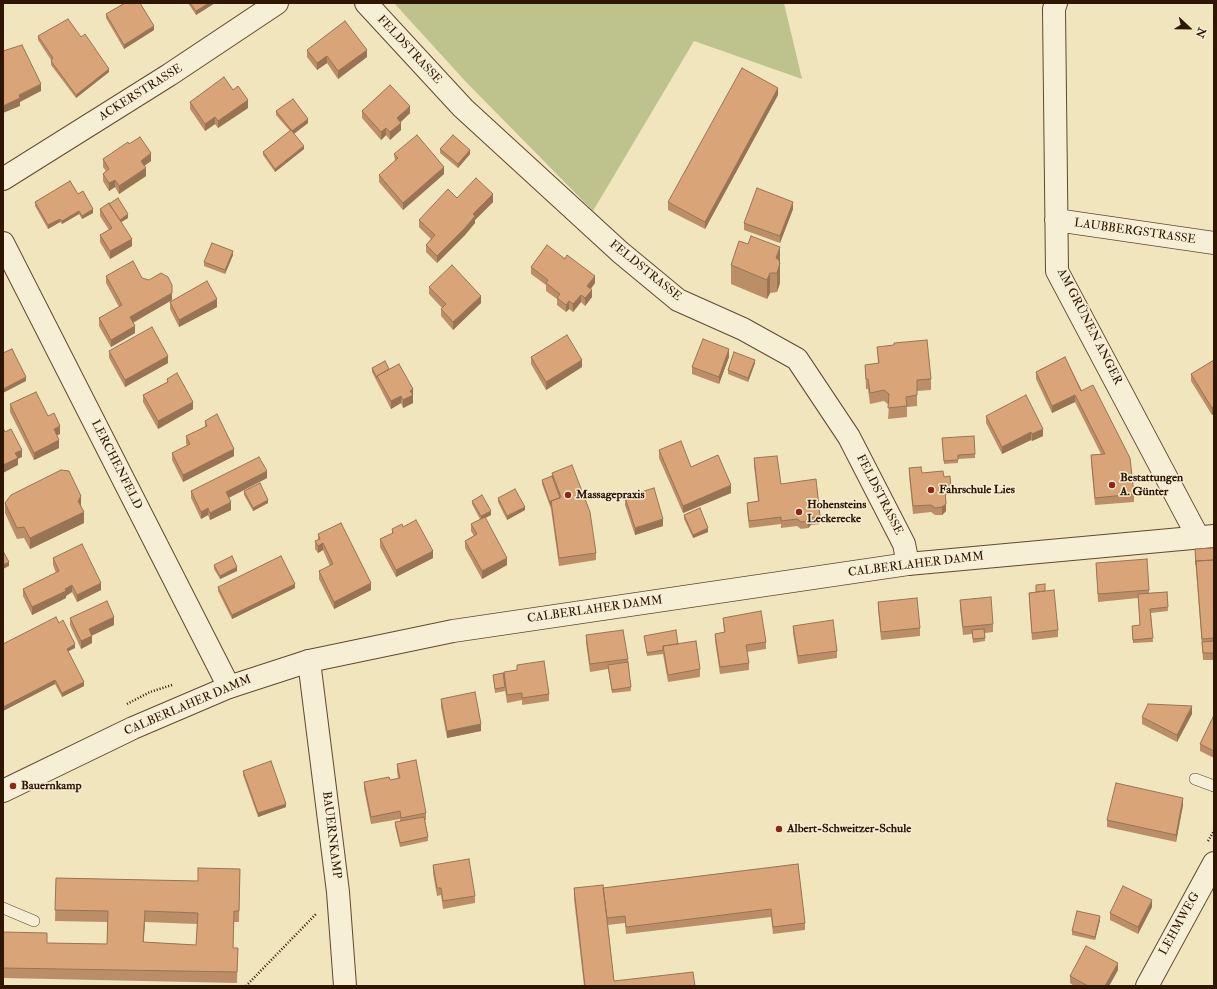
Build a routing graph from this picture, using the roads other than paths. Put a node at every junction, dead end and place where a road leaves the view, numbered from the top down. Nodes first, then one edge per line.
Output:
1 (277, 3) edge
2 (366, 3) edge
3 (1056, 3) edge
4 (3, 179) edge
5 (1056, 220) junction
6 (3, 243) edge
7 (1214, 243) edge
8 (1206, 536) edge
9 (908, 564) junction
10 (309, 661) junction
11 (229, 687) junction
12 (1195, 779) dead end
13 (1214, 786) edge
14 (3, 791) edge
15 (1214, 863) edge
16 (3, 908) edge
17 (34, 921) dead end
18 (345, 986) edge
19 (1147, 986) edge

1 - 4 street, ACKERSTRASSE
2 - 9 street, FELDSTRASSE
3 - 5 street, AM GRÜNEN ANGER
5 - 7 street, LAUBBERGSTRASSE
5 - 8 street, AM GRÜNEN ANGER
6 - 11 street, LERCHENFELD
8 - 9 street, CALBERLAHER DAMM
9 - 10 street, CALBERLAHER DAMM
10 - 11 street, CALBERLAHER DAMM
10 - 18 street, BAUERNKAMP
11 - 14 street, CALBERLAHER DAMM
12 - 13 lane
15 - 19 street, LEHMWEG
16 - 17 lane

